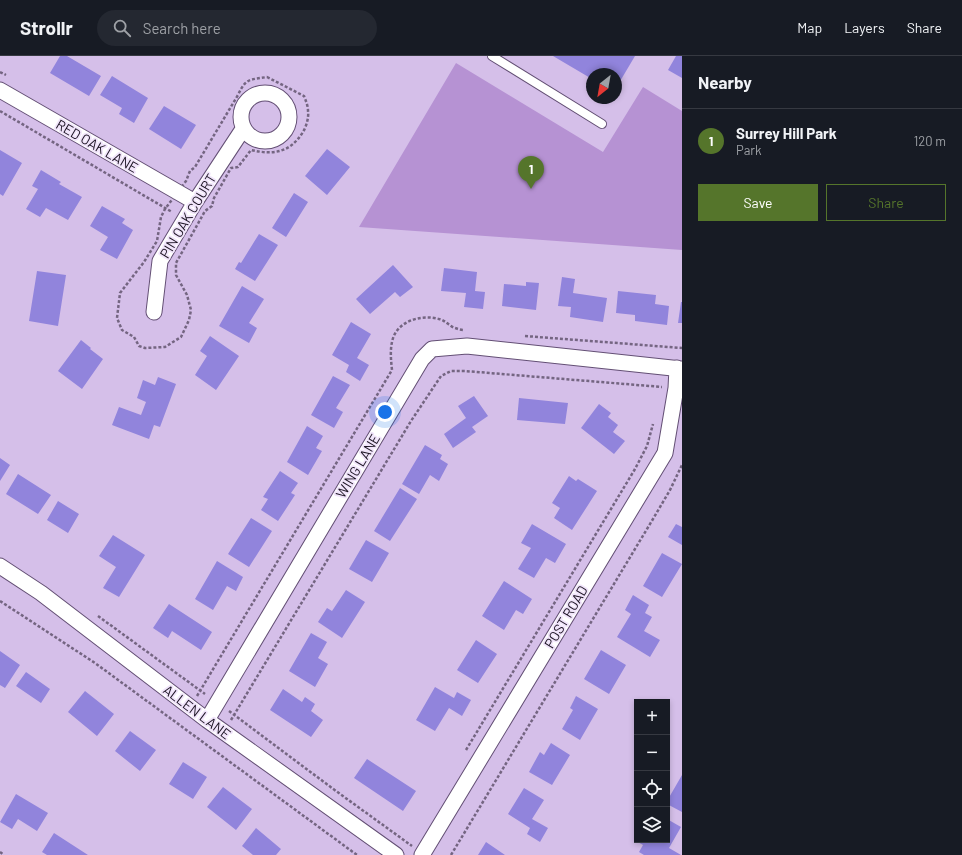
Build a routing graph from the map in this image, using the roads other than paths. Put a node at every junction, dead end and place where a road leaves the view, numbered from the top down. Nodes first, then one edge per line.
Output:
1 (492, 56) edge
2 (0, 90) edge
3 (602, 124) dead end
4 (244, 129) dead end
5 (195, 202) junction
6 (154, 312) dead end
7 (680, 368) edge
8 (0, 566) edge
9 (208, 720) junction
10 (402, 852) edge
11 (422, 855) edge

1 - 3 lane
2 - 5 street, RED OAK LANE
4 - 5 street, PIN OAK COURT
5 - 6 street, PIN OAK COURT
7 - 9 street, WING LANE
7 - 11 street, POST ROAD
8 - 9 street, ALLEN LANE
9 - 10 street, ALLEN LANE

